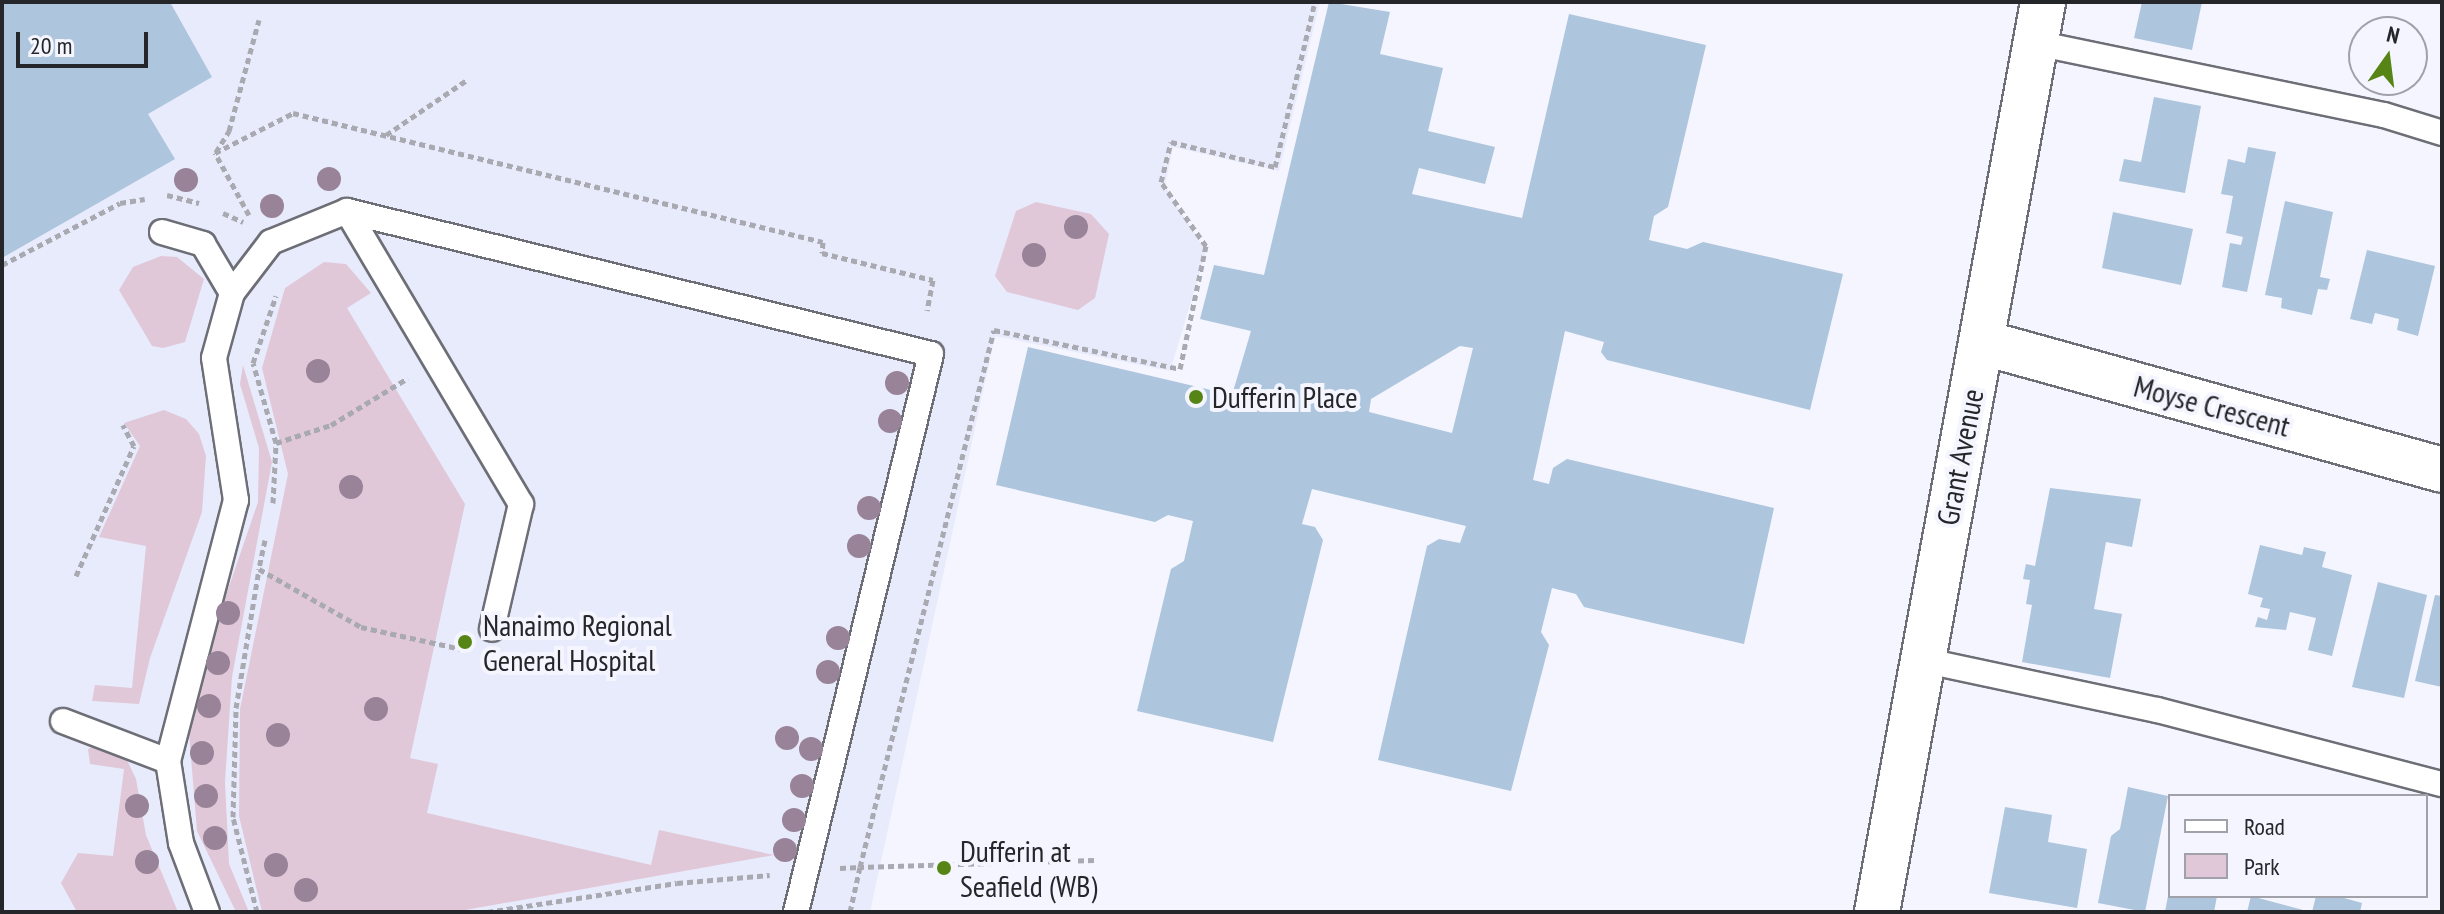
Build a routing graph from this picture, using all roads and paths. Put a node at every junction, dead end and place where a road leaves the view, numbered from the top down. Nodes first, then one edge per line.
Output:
1 (1315, 2) edge
2 (259, 20) dead end
3 (2039, 22) edge
4 (467, 80) dead end
5 (2442, 133) edge
6 (385, 135) junction
7 (215, 153) junction
8 (347, 211) junction
9 (255, 227) dead end
10 (162, 232) dead end
11 (26, 253) dead end
12 (2, 265) edge
13 (278, 290) dead end
14 (232, 293) junction
15 (927, 310) dead end
16 (1981, 342) junction
17 (436, 361) junction
18 (123, 425) dead end
19 (276, 443) junction
20 (2442, 470) edge
21 (272, 509) dead end
22 (269, 524) dead end
23 (259, 569) junction
24 (76, 576) dead end
25 (492, 629) dead end
26 (473, 651) dead end
27 (1922, 660) junction
28 (63, 721) dead end
29 (168, 761) junction
30 (2442, 784) edge
31 (1094, 860) dead end
32 (860, 867) junction
33 (806, 871) junction
34 (207, 912) edge
35 (257, 912) edge
36 (487, 912) edge
37 (796, 912) edge
38 (850, 912) edge
39 (1877, 912) edge

1 - 32 path
2 - 7 path
3 - 5 lane
3 - 16 street, Grant Avenue
4 - 6 path
6 - 7 path
6 - 15 path
7 - 9 path
8 - 14 lane
8 - 17 lane
8 - 33 lane
10 - 14 lane
11 - 12 path
13 - 19 path
14 - 29 lane
16 - 20 street, Moyse Crescent
16 - 27 street, Grant Avenue
17 - 19 path
17 - 25 lane
18 - 24 path
19 - 21 path
22 - 23 path
23 - 26 path
23 - 35 path
27 - 30 lane
27 - 39 street, Grant Avenue
28 - 29 lane
29 - 34 lane
31 - 32 path
32 - 33 path
32 - 38 path
33 - 36 path
33 - 37 lane

